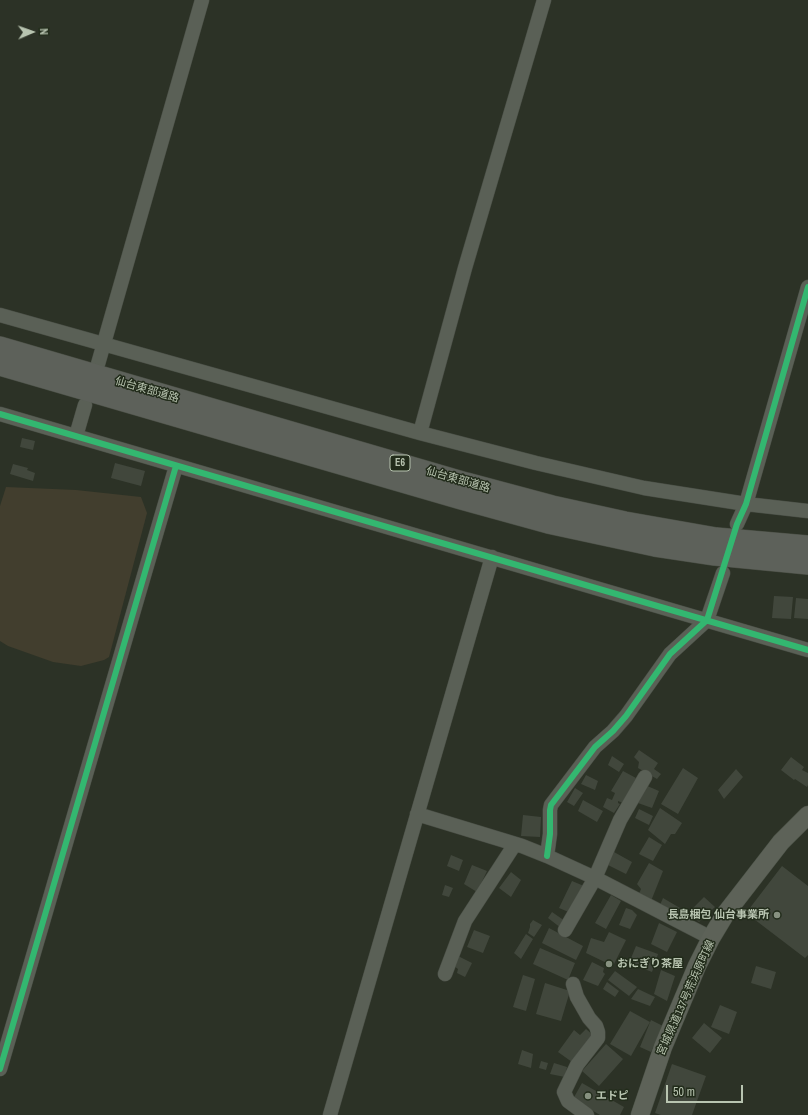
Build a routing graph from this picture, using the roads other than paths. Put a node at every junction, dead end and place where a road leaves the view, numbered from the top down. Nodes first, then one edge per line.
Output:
1 (202, 0) edge
2 (544, 0) edge
3 (808, 287) edge
4 (0, 315) edge
5 (104, 344) junction
6 (0, 347) edge
7 (98, 364) dead end
8 (0, 365) edge
9 (86, 405) dead end
10 (0, 414) edge
11 (420, 433) junction
12 (76, 436) junction
13 (176, 466) junction
14 (746, 504) junction
15 (808, 510) edge
16 (738, 524) dead end
17 (808, 546) edge
18 (492, 557) junction
19 (808, 564) edge
20 (723, 573) dead end
21 (707, 620) junction
22 (808, 650) edge
23 (645, 777) dead end
24 (417, 814) junction
25 (808, 815) edge
26 (516, 844) junction
27 (547, 856) junction
28 (595, 878) junction
29 (565, 930) dead end
30 (711, 938) junction
31 (445, 974) dead end
32 (574, 984) dead end
33 (0, 1069) edge
34 (330, 1115) edge
35 (587, 1115) edge
36 (640, 1115) edge

1 - 5 street
2 - 11 street
3 - 14 street
4 - 5 street
5 - 7 street
5 - 11 street
6 - 17 highway, 仙台東部道路 / E6
8 - 19 highway, 仙台東部道路 / E6
9 - 12 street
10 - 12 street
11 - 14 street
12 - 13 street
13 - 18 street
13 - 33 street
14 - 15 street
14 - 16 street
18 - 21 street
18 - 24 street
20 - 21 street
21 - 22 street
21 - 27 street
23 - 28 street
24 - 26 street
24 - 34 street
25 - 30 main road, 宮城県道137号荒浜原町線
26 - 27 street
26 - 31 street
27 - 28 street
28 - 29 street
28 - 30 street
30 - 36 main road, 宮城県道137号荒浜原町線
32 - 35 street

